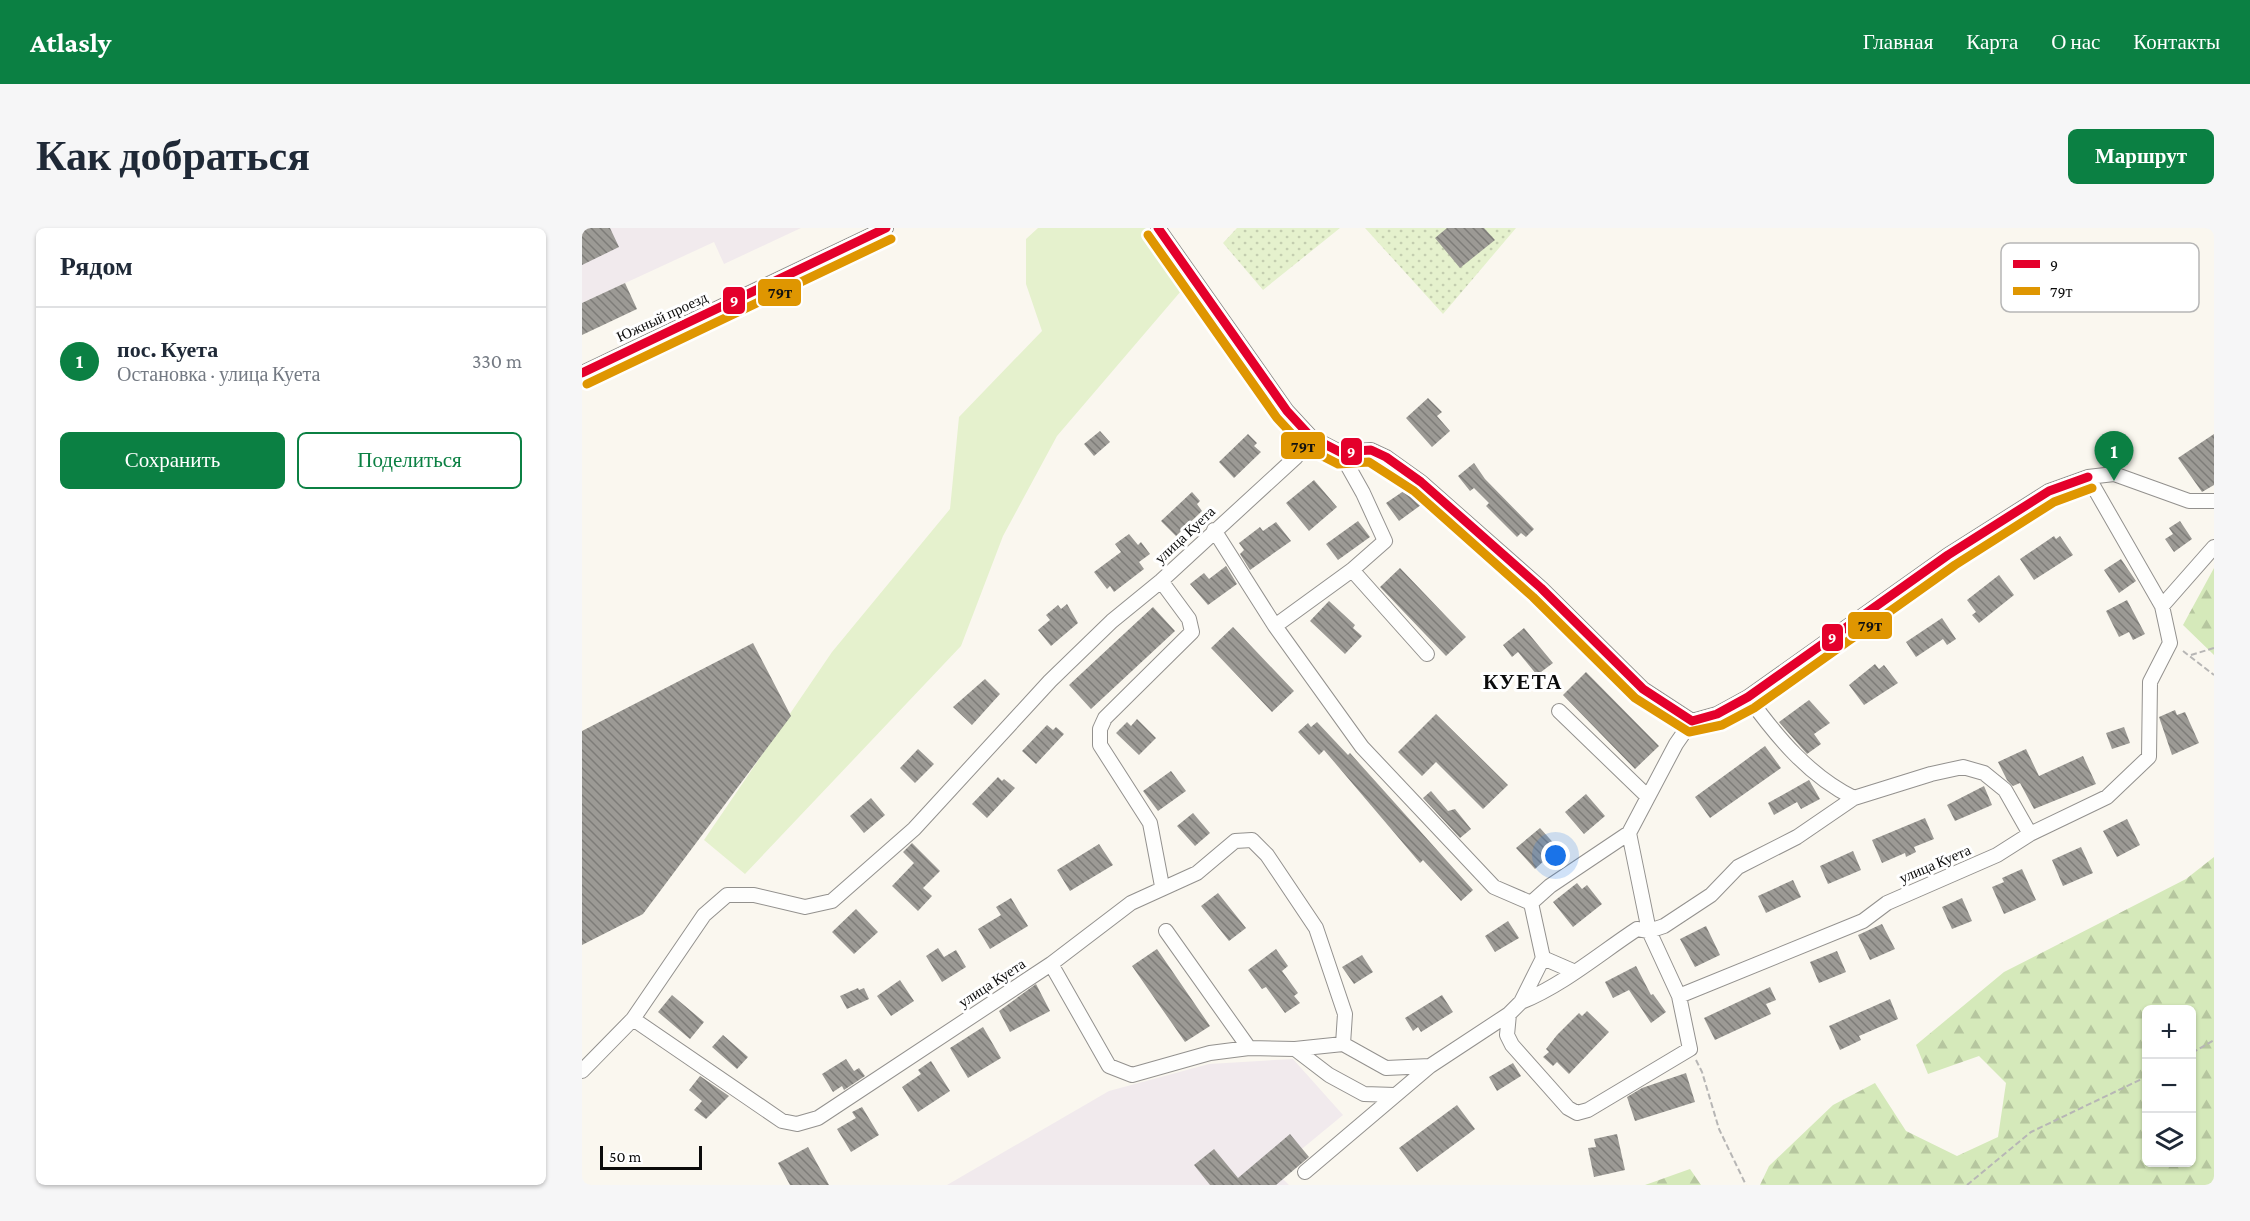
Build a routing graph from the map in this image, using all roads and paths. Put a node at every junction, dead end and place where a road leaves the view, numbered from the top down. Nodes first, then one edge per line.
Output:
1 (886, 228) edge
2 (1158, 228) edge
3 (582, 373) edge
4 (1311, 437) junction
5 (1340, 452) junction
6 (2088, 477) junction
7 (2214, 501) edge
8 (1214, 530) junction
9 (2214, 547) edge
10 (1352, 570) junction
11 (1161, 581) junction
12 (2162, 606) junction
13 (1275, 626) junction
14 (2170, 643) junction
15 (2214, 648) edge
16 (1427, 654) dead end
17 (2190, 656) junction
18 (2214, 675) edge
19 (1748, 697) junction
20 (1559, 711) dead end
21 (1692, 721) junction
22 (1648, 797) junction
23 (1854, 798) junction
24 (1629, 833) junction
25 (2030, 834) junction
26 (1162, 886) junction
27 (1531, 903) junction
28 (1166, 931) dead end
29 (1649, 931) junction
30 (1543, 958) junction
31 (1051, 964) junction
32 (1573, 971) junction
33 (1679, 996) junction
34 (1521, 1002) junction
35 (1509, 1014) junction
36 (633, 1018) junction
37 (2214, 1040) edge
38 (1343, 1044) junction
39 (1250, 1047) junction
40 (1295, 1049) junction
41 (1690, 1049) junction
42 (2196, 1051) edge
43 (1430, 1066) junction
44 (582, 1071) edge
45 (2142, 1079) edge
46 (1395, 1095) junction
47 (1305, 1172) dead end
48 (1746, 1185) edge
49 (1967, 1185) edge

1 - 3 street, Южный проезд
2 - 4 street
4 - 5 street
4 - 8 street, улица Куета
5 - 10 street
5 - 21 street
6 - 7 street
6 - 12 street
6 - 19 street
8 - 11 street, улица Куета
8 - 13 street
9 - 12 street
10 - 13 street
10 - 16 street
11 - 26 street
11 - 36 street, улица Куета
12 - 14 street
13 - 27 street
14 - 17 path
14 - 25 street, улица Куета
15 - 17 path
17 - 18 path
19 - 21 street
19 - 23 street
20 - 22 street
21 - 22 street
22 - 24 street
23 - 25 street
23 - 29 street
24 - 27 street
24 - 29 street
25 - 33 street, улица Куета
26 - 31 street, улица Куета
26 - 38 street, улица Куета
27 - 30 street
28 - 39 street
29 - 32 street
29 - 33 street
30 - 32 street
30 - 34 street
31 - 36 street, улица Куета
31 - 39 street
32 - 34 street
33 - 41 street
34 - 35 street
35 - 41 street
35 - 43 street
36 - 44 street, улица Куета
37 - 42 path
38 - 40 street
38 - 43 street
39 - 40 street
40 - 46 street
41 - 48 path
43 - 46 street
45 - 49 path
46 - 47 street

